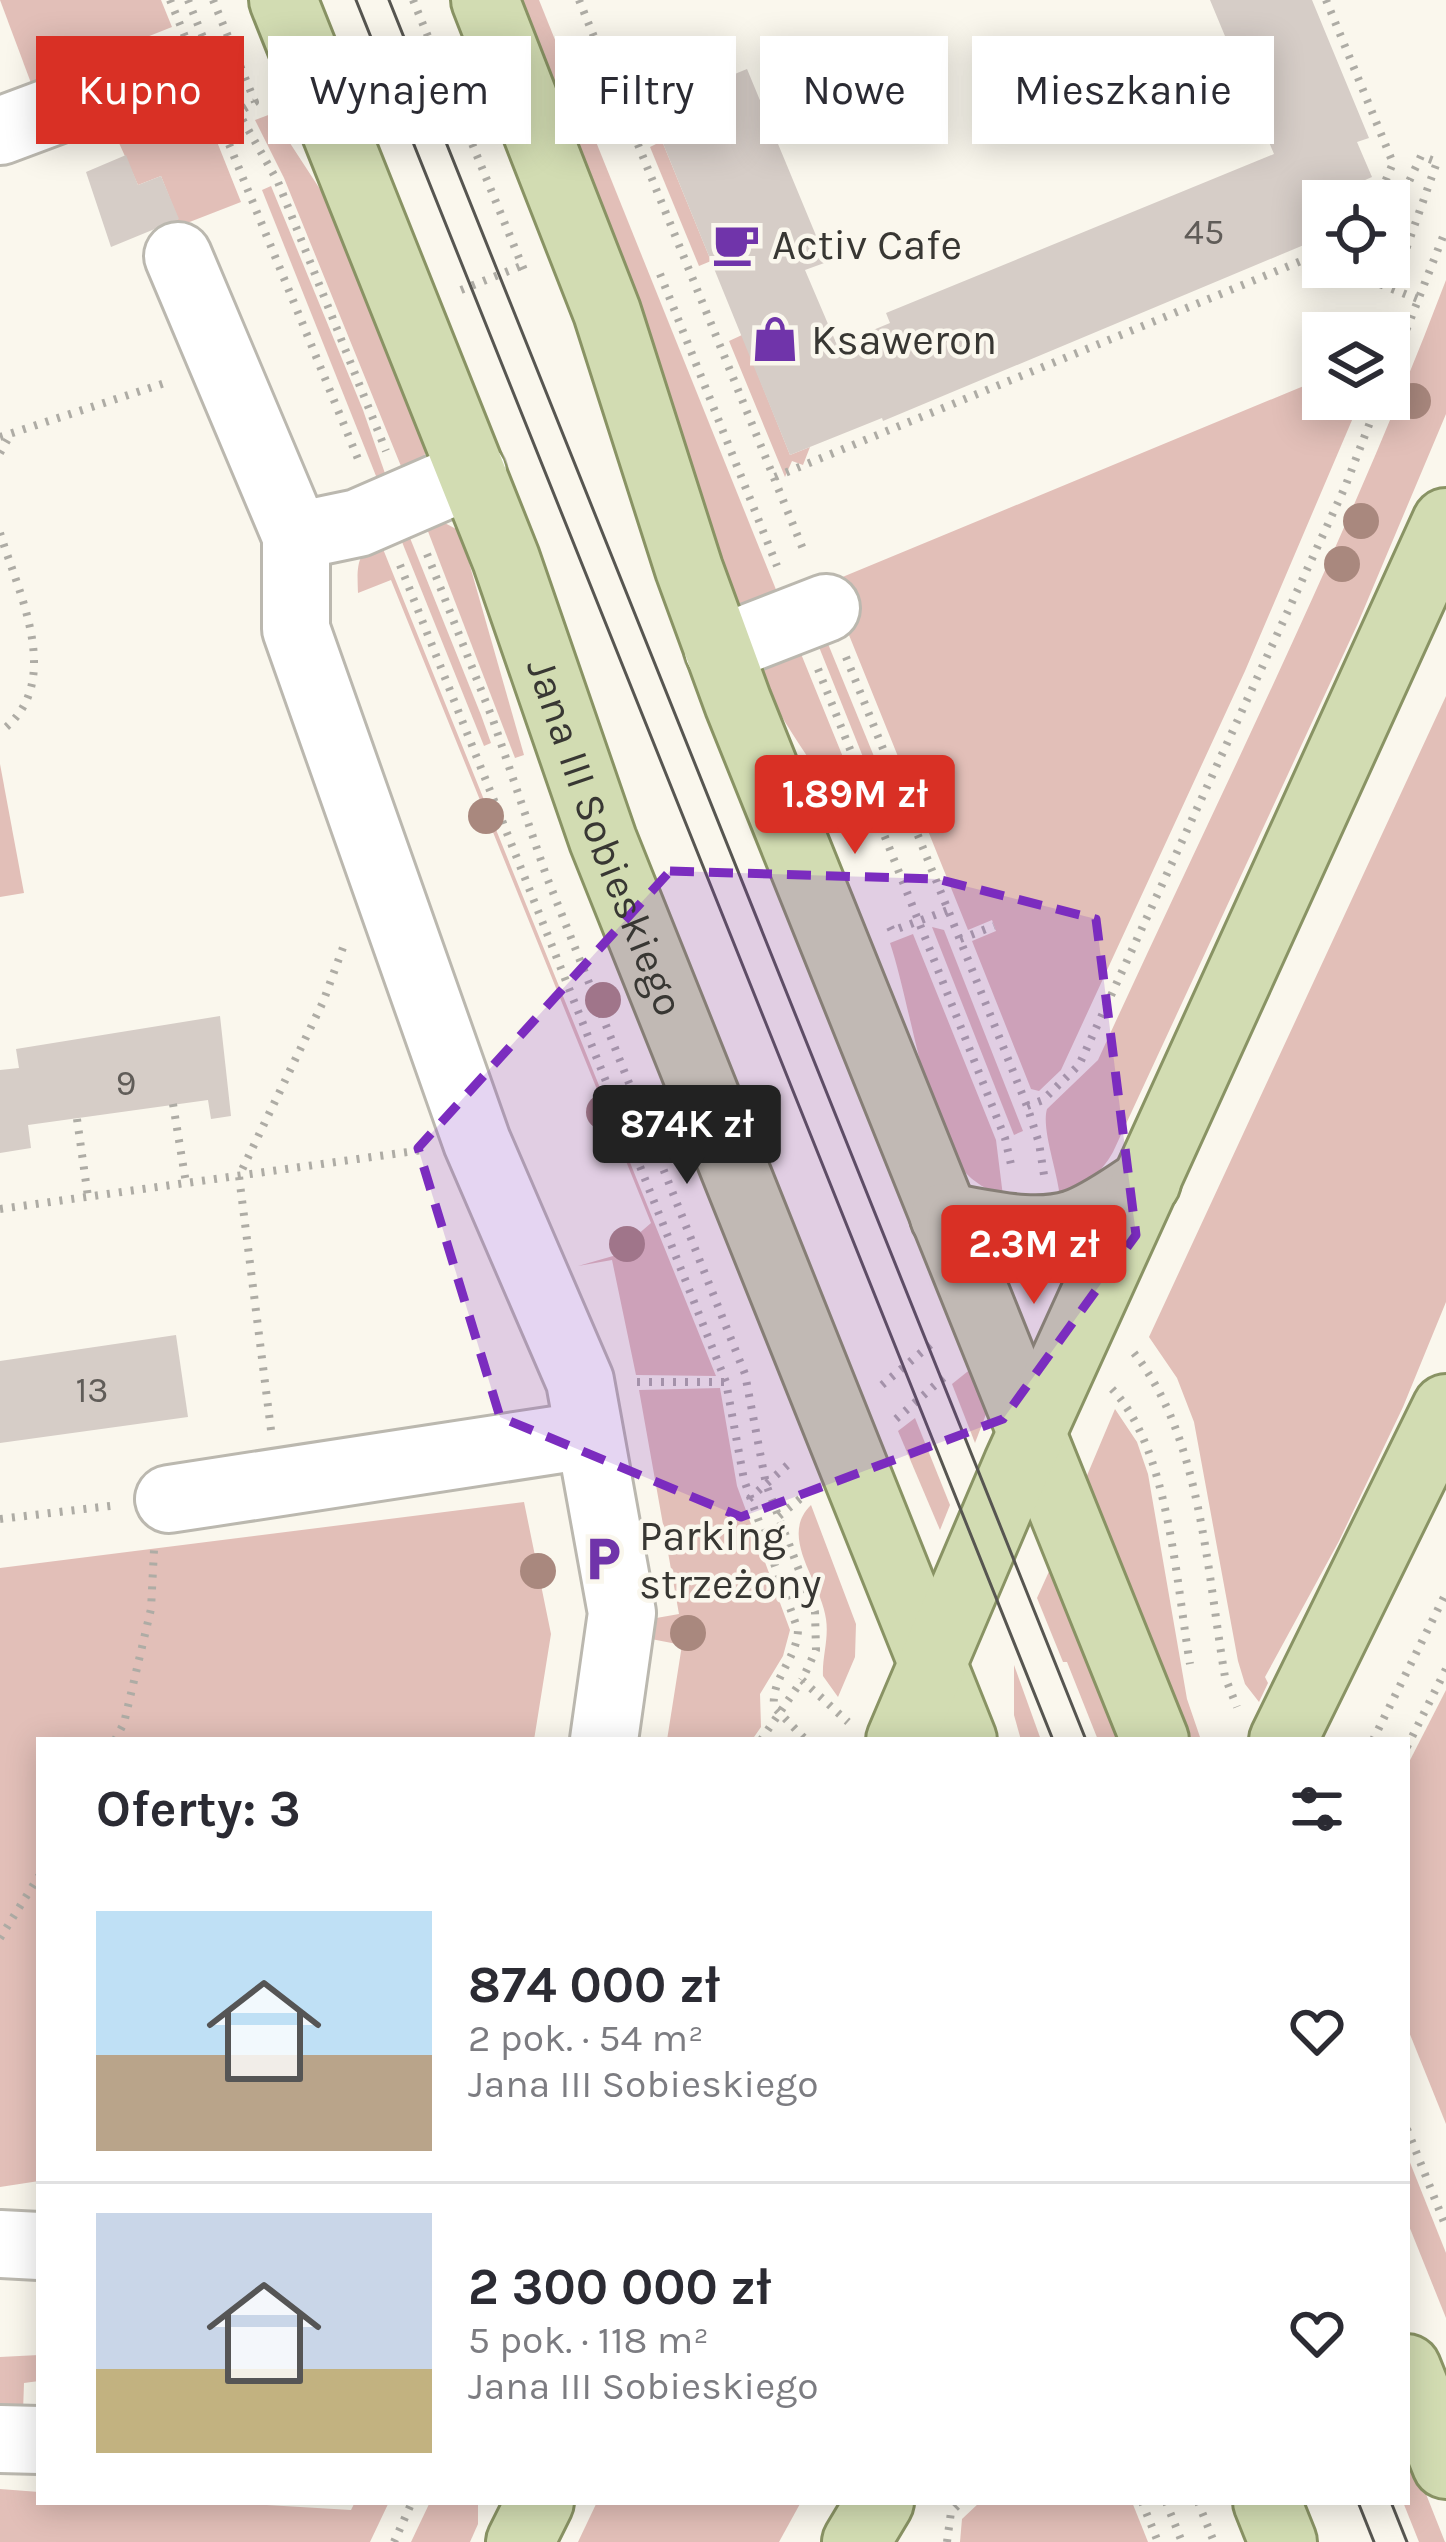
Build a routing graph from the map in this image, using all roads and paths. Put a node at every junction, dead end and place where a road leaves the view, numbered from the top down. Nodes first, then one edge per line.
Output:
1 (185, 0) edge
2 (213, 0) edge
3 (284, 0) edge
4 (485, 0) edge
5 (1326, 0) edge
6 (170, 2) edge
7 (184, 36) edge
8 (201, 36) edge
9 (228, 36) edge
10 (244, 75) edge
11 (244, 108) edge
12 (36, 118) edge
13 (244, 122) edge
14 (0, 131) edge
15 (231, 144) edge
16 (1386, 180) edge
17 (1409, 180) edge
18 (1446, 229) edge
19 (1410, 238) edge
20 (178, 256) dead end
21 (1302, 260) edge
22 (521, 266) dead end
23 (656, 266) dead end
24 (1392, 289) edge
25 (460, 290) dead end
26 (1418, 299) junction
27 (1410, 320) edge
28 (224, 363) junction
29 (1371, 420) edge
30 (5, 436) edge
31 (0, 453) edge
32 (392, 465) dead end
33 (362, 468) dead end
34 (473, 473) junction
35 (775, 477) dead end
36 (1446, 522) edge
37 (0, 533) edge
38 (296, 536) junction
39 (422, 544) dead end
40 (398, 557) dead end
41 (812, 614) junction
42 (718, 650) junction
43 (0, 732) edge
44 (901, 794) dead end
45 (872, 804) junction
46 (855, 833) dead end
47 (948, 910) dead end
48 (885, 912) dead end
49 (919, 921) junction
50 (994, 926) dead end
51 (347, 936) dead end
52 (959, 939) dead end
53 (173, 1105) dead end
54 (1027, 1106) dead end
55 (77, 1119) dead end
56 (477, 1142) junction
57 (1013, 1173) dead end
58 (239, 1176) junction
59 (1148, 1182) junction
60 (186, 1184) junction
61 (88, 1197) junction
62 (0, 1209) edge
63 (944, 1217) junction
64 (947, 1330) dead end
65 (1135, 1353) dead end
66 (956, 1366) dead end
67 (726, 1382) junction
68 (876, 1390) dead end
69 (1116, 1393) dead end
70 (584, 1408) junction
71 (1446, 1408) edge
72 (890, 1424) dead end
73 (1031, 1434) junction
74 (796, 1457) dead end
75 (277, 1483) junction
76 (766, 1484) junction
77 (810, 1490) dead end
78 (749, 1499) junction
79 (162, 1500) junction
80 (779, 1516) junction
81 (0, 1519) edge
82 (1446, 1593) edge
83 (934, 1666) junction
84 (1446, 1669) edge
85 (1192, 1676) dead end
86 (802, 1681) junction
87 (837, 1712) dead end
88 (779, 1713) junction
89 (1262, 1727) edge
90 (117, 1737) edge
91 (604, 1737) edge
92 (763, 1737) edge
93 (803, 1737) edge
94 (901, 1737) edge
95 (962, 1737) edge
96 (1154, 1737) edge
97 (1374, 1737) edge
98 (1410, 1741) edge
99 (36, 1881) edge
100 (0, 1938) edge
101 (1410, 2137) edge
102 (1446, 2227) edge
103 (0, 2244) edge
104 (36, 2246) edge
105 (1410, 2375) edge
106 (0, 2439) edge
107 (36, 2440) edge
108 (1446, 2465) edge
109 (411, 2505) edge
110 (878, 2505) edge
111 (958, 2505) edge
112 (1143, 2505) edge
113 (1167, 2505) edge
114 (1199, 2505) edge
115 (1268, 2505) edge
116 (394, 2542) edge
117 (856, 2542) edge
118 (947, 2542) edge
119 (1158, 2542) edge
120 (1182, 2542) edge
121 (1214, 2542) edge
122 (1283, 2542) edge

1 - 6 path
1 - 8 path
2 - 9 path
3 - 34 main road, Jana III Sobieskiego
4 - 42 main road
5 - 16 path
6 - 7 path
10 - 11 path
12 - 14 street
13 - 32 path
15 - 33 path
17 - 19 path
18 - 26 path
20 - 28 street
21 - 35 path
22 - 25 path
23 - 41 path
24 - 26 path
26 - 27 path
28 - 30 path
28 - 38 street
29 - 54 path
30 - 31 path
34 - 38 street
34 - 83 main road, Jana III Sobieskiego
36 - 59 main road
37 - 43 path
38 - 56 street
39 - 76 path
40 - 67 path
41 - 42 street
41 - 45 path
42 - 63 main road
44 - 45 path
45 - 46 path
45 - 49 path
47 - 49 path
48 - 49 path
49 - 57 path
50 - 52 path
51 - 58 path
53 - 60 path
55 - 61 path
56 - 58 path
56 - 70 street
58 - 60 path
58 - 75 path
59 - 63 main road
59 - 73 main road
60 - 61 path
61 - 62 path
63 - 73 main road
64 - 68 path
65 - 89 path
66 - 72 path
67 - 70 path
67 - 78 path
69 - 85 path
70 - 75 street
70 - 91 street
71 - 89 main road
73 - 83 main road
73 - 96 main road
74 - 76 path
75 - 79 street
76 - 78 path
76 - 80 path
77 - 80 path
78 - 88 path
79 - 81 path
79 - 90 path
80 - 86 path
82 - 97 path
83 - 94 main road
83 - 95 main road, Jana III Sobieskiego
84 - 98 path
86 - 87 path
86 - 88 path
88 - 92 path
88 - 93 path
99 - 100 path
101 - 102 path
103 - 104 street
105 - 108 main road
106 - 107 street
109 - 116 path
110 - 117 main road
111 - 118 path
112 - 119 path
113 - 120 path
114 - 121 path
115 - 122 main road

